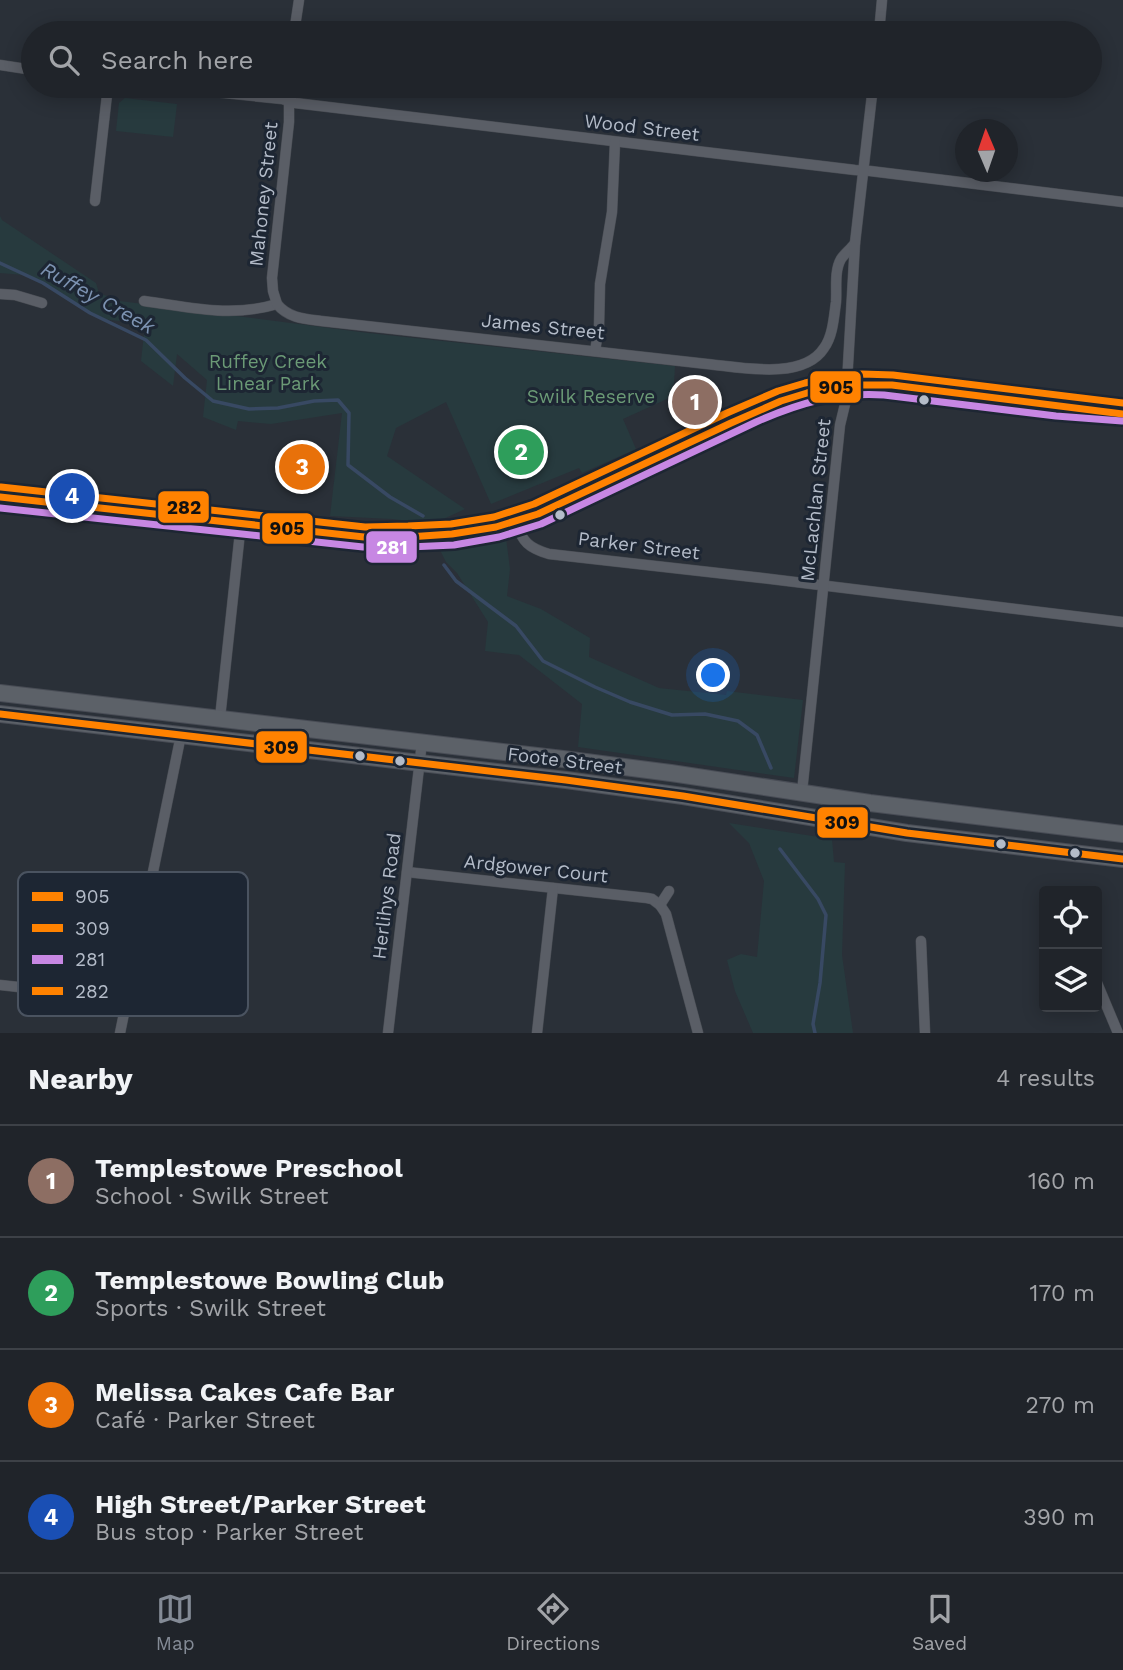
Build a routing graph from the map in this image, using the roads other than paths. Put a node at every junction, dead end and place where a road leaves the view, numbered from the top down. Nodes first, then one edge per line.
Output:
1 (299, 0) edge
2 (882, 0) edge
3 (296, 21) edge
4 (879, 21) edge
5 (0, 65) edge
6 (21, 68) edge
7 (107, 98) edge
8 (262, 98) edge
9 (288, 98) edge
10 (872, 98) edge
11 (288, 101) junction
12 (615, 142) junction
13 (863, 171) junction
14 (94, 201) dead end
15 (1123, 202) edge
16 (855, 243) junction
17 (0, 294) edge
18 (144, 301) dead end
19 (42, 303) dead end
20 (277, 304) junction
21 (596, 351) junction
22 (846, 384) junction
23 (1123, 413) edge
24 (0, 497) edge
25 (516, 522) junction
26 (241, 523) junction
27 (823, 586) junction
28 (1123, 622) edge
29 (0, 693) edge
30 (0, 714) edge
31 (220, 718) junction
32 (181, 735) junction
33 (422, 742) junction
34 (420, 763) junction
35 (802, 792) junction
36 (799, 815) junction
37 (1123, 834) edge
38 (1123, 859) edge
39 (153, 872) edge
40 (407, 872) junction
41 (553, 888) junction
42 (668, 891) dead end
43 (660, 905) junction
44 (921, 941) dead end
45 (0, 985) edge
46 (18, 987) edge
47 (1102, 993) edge
48 (388, 1033) edge
49 (537, 1033) edge
50 (698, 1033) edge
51 (925, 1033) edge
52 (1121, 1033) edge

1 - 3 street
2 - 4 street
5 - 6 street
7 - 14 street
8 - 11 street, Wood Street
9 - 11 street, Mahoney Street
10 - 13 street, McLachlan Street
11 - 12 street, Wood Street
11 - 20 street, Mahoney Street
12 - 13 street, Wood Street
12 - 21 street
13 - 15 street, Wood Street
13 - 16 street, McLachlan Street
16 - 21 street, James Street
16 - 22 street, McLachlan Street
17 - 19 street
18 - 20 street
20 - 21 street, James Street
22 - 23 main road
22 - 25 main road
22 - 27 street, McLachlan Street
24 - 26 main road
25 - 26 main road
25 - 27 street, Parker Street
26 - 31 street
27 - 28 street, Parker Street
27 - 35 street, McLachlan Street
29 - 31 main road, Foote Street
30 - 32 main road, Foote Street
31 - 33 main road, Foote Street
32 - 34 main road, Foote Street
32 - 39 street
33 - 34 street, Herlihys Road
33 - 35 main road, Foote Street
34 - 36 main road, Foote Street
34 - 40 street, Herlihys Road
35 - 36 main road
35 - 37 main road, Foote Street
36 - 38 main road, Foote Street
40 - 41 street, Ardgower Court
40 - 48 street, Herlihys Road
41 - 43 street, Ardgower Court
41 - 49 street
42 - 43 street
43 - 50 street
44 - 51 street
45 - 46 street
47 - 52 street

